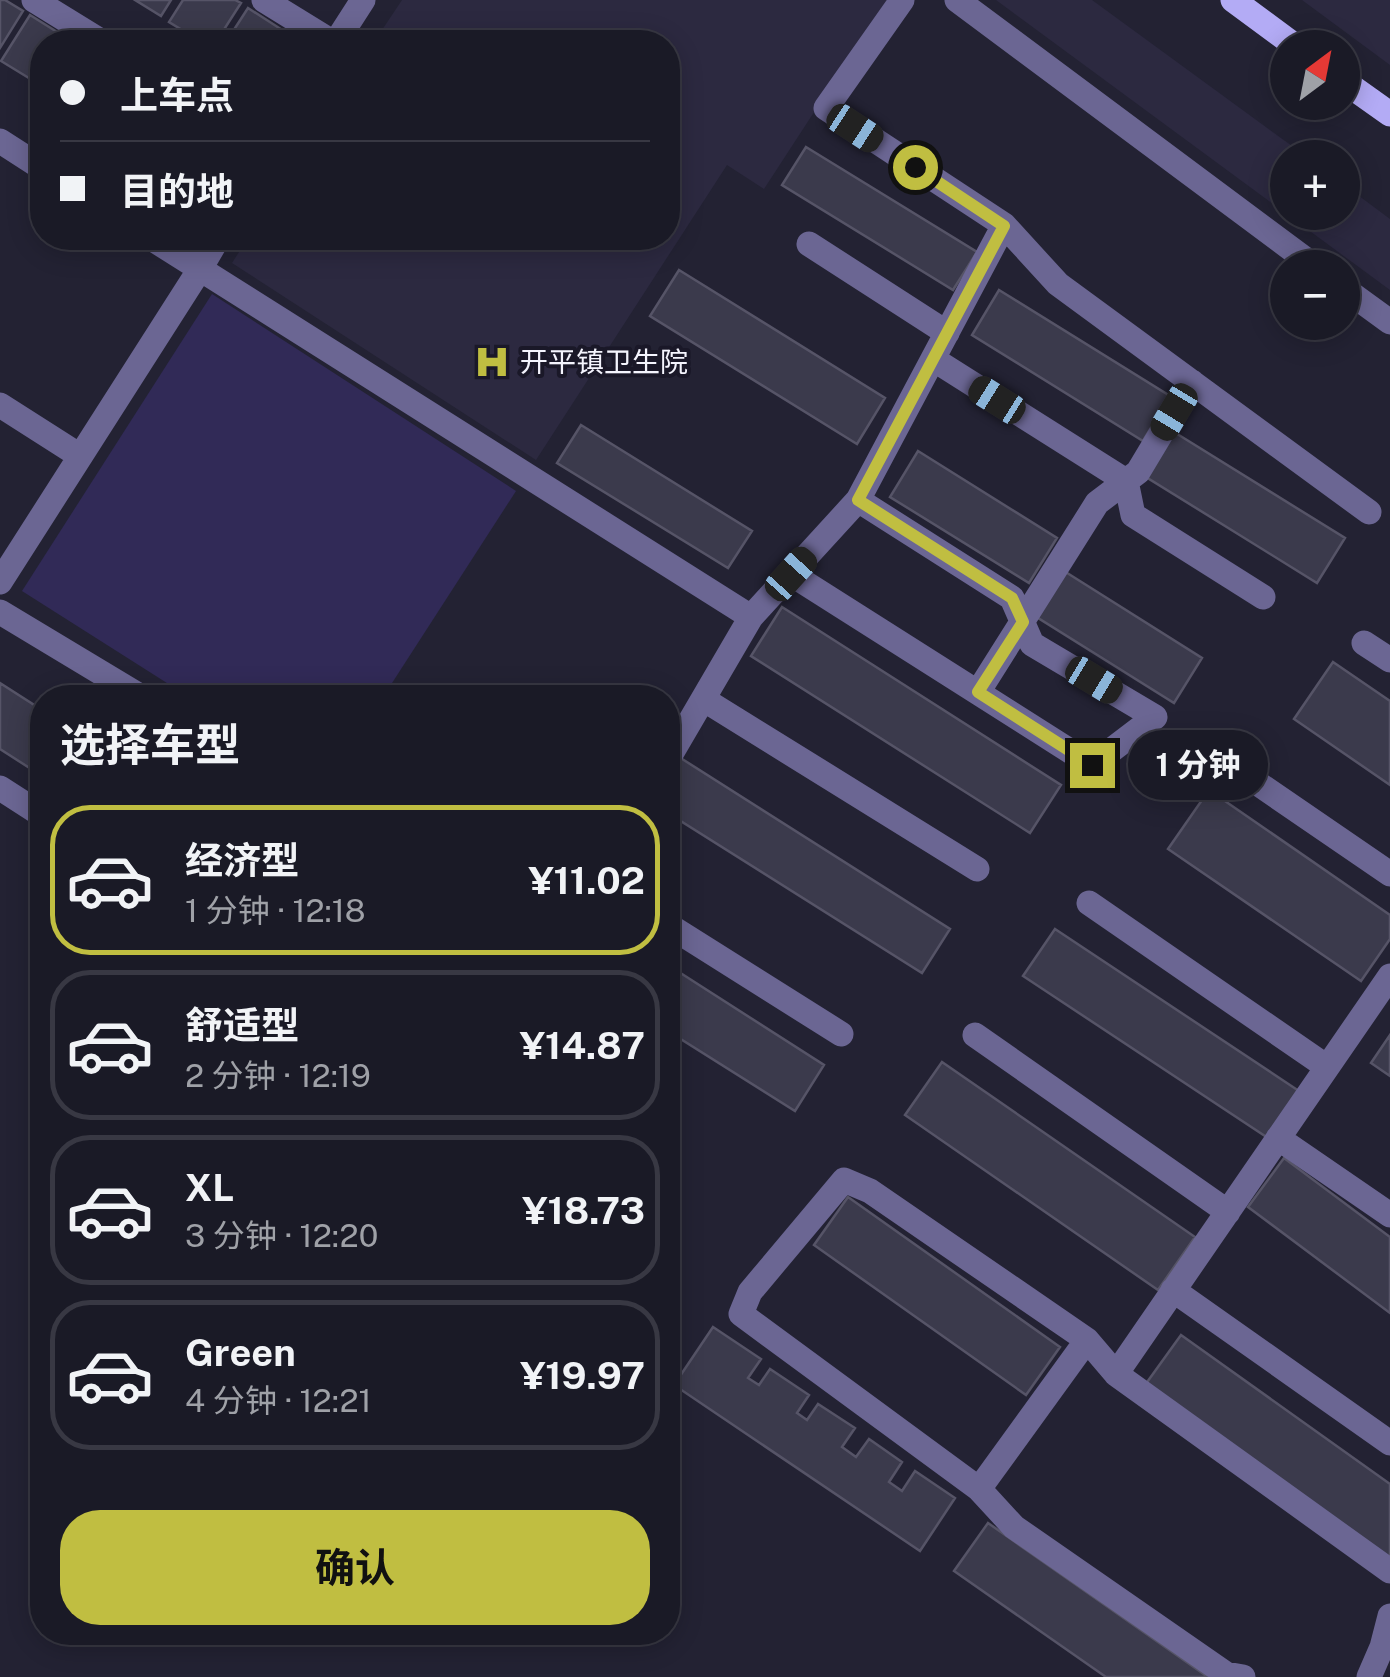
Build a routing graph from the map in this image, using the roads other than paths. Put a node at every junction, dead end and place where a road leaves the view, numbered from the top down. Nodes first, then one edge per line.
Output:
1 (34, 0) edge
2 (264, 0) edge
3 (363, 0) edge
4 (902, 0) edge
5 (957, 0) edge
6 (1232, 0) edge
7 (83, 30) edge
8 (314, 30) edge
9 (342, 30) edge
10 (1273, 30) edge
11 (1360, 93) edge
12 (1390, 114) edge
13 (0, 141) edge
14 (30, 160) edge
15 (1004, 226) junction
16 (809, 244) dead end
17 (170, 250) edge
18 (211, 250) edge
19 (1292, 250) edge
20 (200, 269) junction
21 (1360, 300) edge
22 (1390, 322) edge
23 (947, 332) junction
24 (933, 359) junction
25 (1192, 382) junction
26 (0, 405) edge
27 (80, 456) junction
28 (1126, 480) junction
29 (858, 500) junction
30 (1369, 512) dead end
31 (791, 574) junction
32 (0, 582) edge
33 (1264, 597) dead end
34 (0, 612) edge
35 (751, 617) junction
36 (1023, 622) junction
37 (1364, 643) dead end
38 (1390, 660) edge
39 (121, 685) edge
40 (978, 692) junction
41 (703, 699) junction
42 (680, 738) edge
43 (1231, 765) dead end
44 (0, 788) edge
45 (30, 807) edge
46 (978, 869) dead end
47 (1390, 874) edge
48 (1088, 903) dead end
49 (680, 933) edge
50 (1390, 976) edge
51 (841, 1034) dead end
52 (976, 1036) dead end
53 (1328, 1067) junction
54 (1278, 1138) junction
55 (1228, 1212) junction
56 (1390, 1215) edge
57 (1174, 1290) junction
58 (1087, 1340) junction
59 (1116, 1374) junction
60 (1390, 1443) edge
61 (979, 1489) junction
62 (1390, 1571) edge
63 (1390, 1616) edge
64 (1386, 1650) edge
65 (1243, 1677) edge
66 (1369, 1677) edge

1 - 7 street
2 - 8 street
3 - 9 street
4 - 15 street
5 - 19 street
6 - 10 main road
11 - 12 main road
13 - 14 street
15 - 23 street
15 - 25 street
16 - 23 street
17 - 20 street
18 - 20 street
20 - 27 street
20 - 35 street
21 - 22 street
23 - 24 street
24 - 28 street
24 - 29 street
25 - 28 street
25 - 30 street
26 - 27 street
27 - 32 street
28 - 33 street
28 - 36 street
29 - 31 street
29 - 36 street
31 - 35 street
31 - 40 street
34 - 39 street
35 - 41 street
36 - 40 street
36 - 40 street
37 - 38 street
41 - 42 street
41 - 46 street
43 - 47 street
44 - 45 street
48 - 53 street
49 - 51 street
50 - 53 street
52 - 55 street
53 - 54 street
54 - 55 street
54 - 56 street
55 - 57 street
57 - 59 street
57 - 60 street
58 - 59 street
58 - 61 street
58 - 61 street
59 - 62 street
61 - 65 street
63 - 64 street
64 - 66 street

